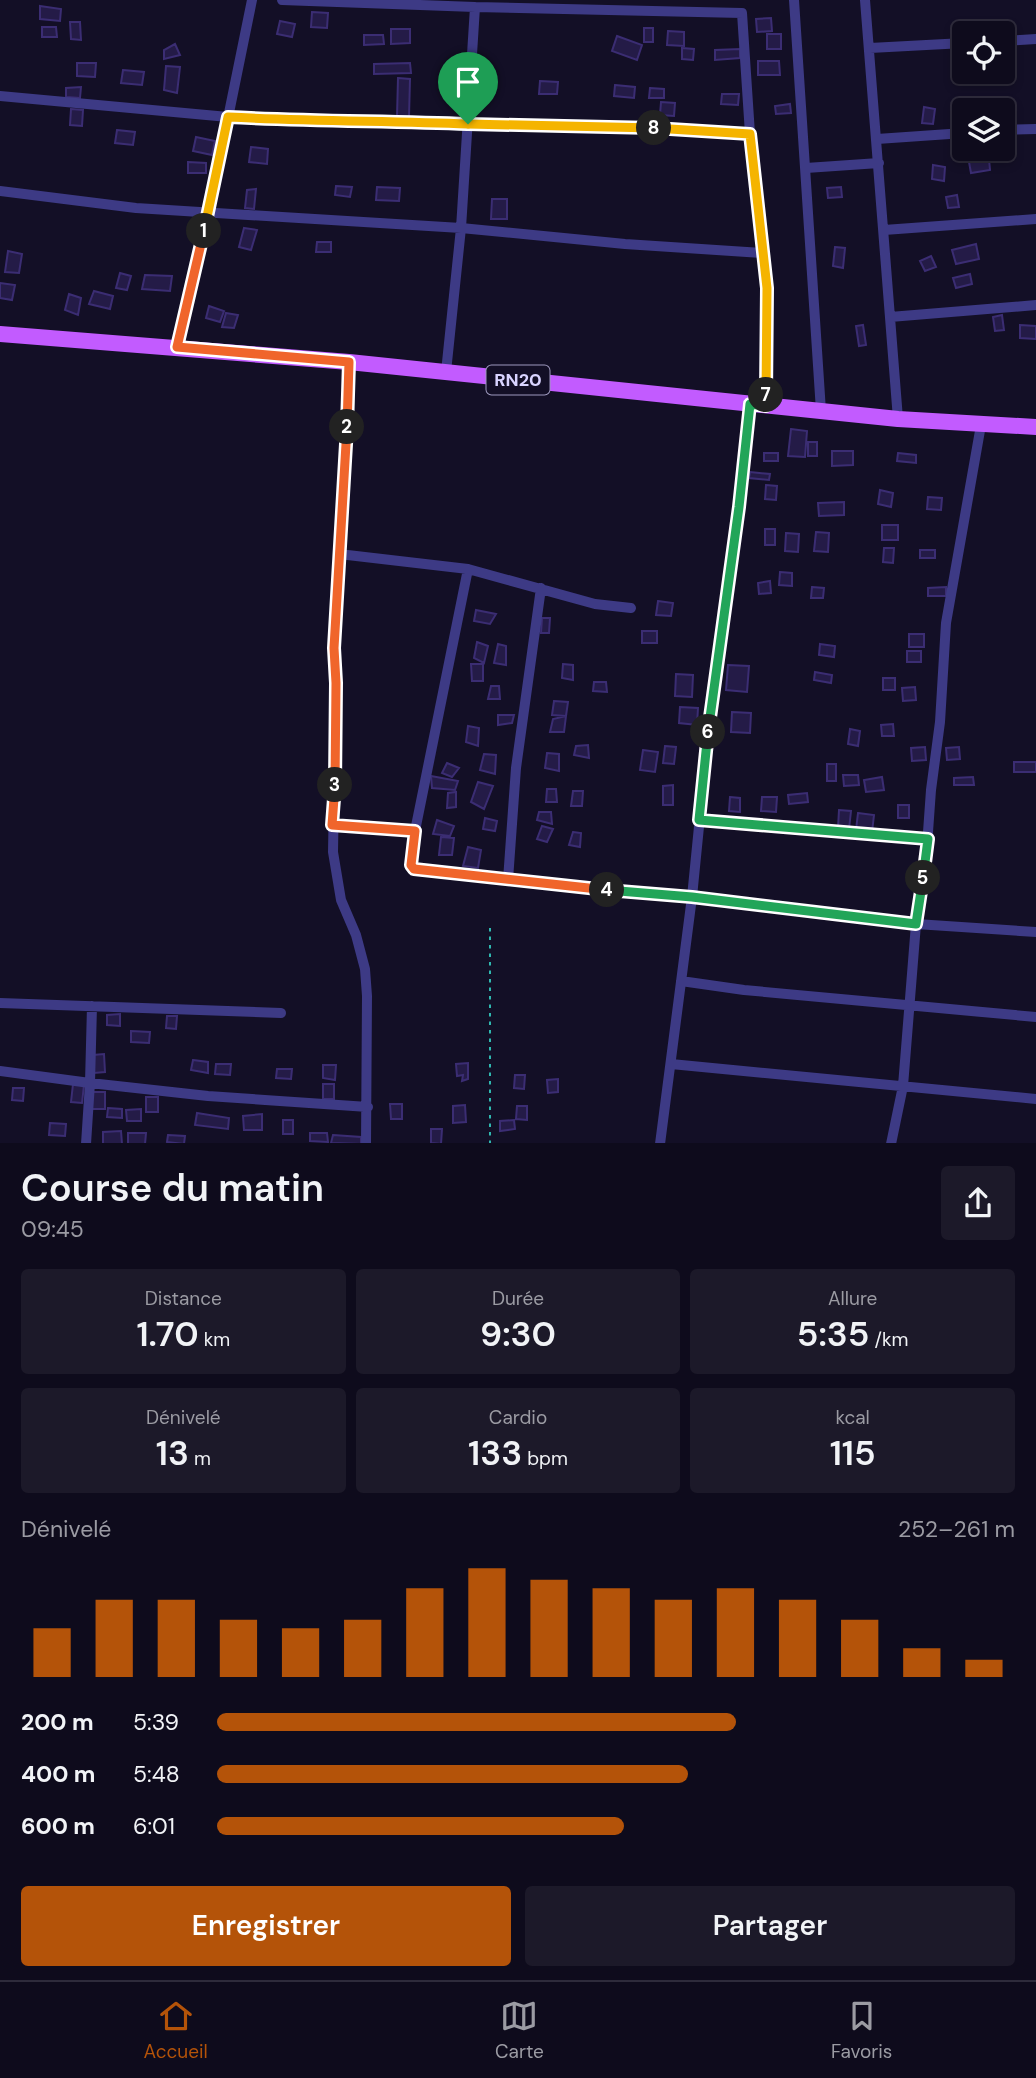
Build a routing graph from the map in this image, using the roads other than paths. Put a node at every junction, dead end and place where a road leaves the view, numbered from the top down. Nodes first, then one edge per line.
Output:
1 (252, 0) edge
2 (282, 0) edge
3 (794, 0) edge
4 (865, 0) edge
5 (475, 7) junction
6 (1036, 39) edge
7 (1015, 40) edge
8 (952, 44) edge
9 (870, 48) junction
10 (0, 96) edge
11 (228, 117) junction
12 (468, 124) junction
13 (1036, 129) edge
14 (1015, 130) edge
15 (750, 134) junction
16 (952, 134) edge
17 (877, 139) junction
18 (879, 163) junction
19 (806, 168) junction
20 (0, 191) edge
21 (209, 211) junction
22 (1036, 219) edge
23 (461, 228) junction
24 (884, 230) junction
25 (762, 253) junction
26 (1036, 305) edge
27 (890, 317) junction
28 (0, 334) edge
29 (177, 347) junction
30 (349, 362) junction
31 (446, 372) junction
32 (758, 405) junction
33 (821, 411) junction
34 (898, 419) junction
35 (981, 425) junction
36 (1036, 427) edge
37 (339, 554) junction
38 (468, 569) junction
39 (541, 587) junction
40 (631, 608) dead end
41 (699, 820) junction
42 (332, 825) junction
43 (415, 831) junction
44 (928, 839) junction
45 (508, 880) junction
46 (692, 897) junction
47 (916, 924) junction
48 (1036, 932) edge
49 (681, 981) junction
50 (0, 1003) edge
51 (909, 1004) junction
52 (92, 1006) junction
53 (281, 1013) dead end
54 (1036, 1017) edge
55 (671, 1064) junction
56 (0, 1071) edge
57 (90, 1083) junction
58 (903, 1086) junction
59 (1036, 1099) edge
60 (368, 1107) junction
61 (86, 1143) edge
62 (366, 1143) edge
63 (660, 1143) edge
64 (891, 1143) edge

1 - 11 street
2 - 5 street
3 - 19 street
4 - 9 street
5 - 12 street
5 - 15 street
6 - 7 street
8 - 9 street
9 - 17 street
10 - 11 street
11 - 12 street
11 - 21 street
12 - 15 street
12 - 23 street
13 - 14 street
15 - 25 street
16 - 17 street
17 - 18 street
18 - 19 street
18 - 24 street
19 - 33 street
20 - 21 street
21 - 23 street
21 - 29 street
22 - 24 street
23 - 25 street
23 - 31 street
24 - 27 street
25 - 32 street
26 - 27 street
27 - 34 street
28 - 29 main road, RN20
29 - 30 main road, RN20
30 - 31 main road, RN20
30 - 37 street
31 - 32 main road, RN20
32 - 33 main road, RN20
32 - 41 street
33 - 34 main road, RN20
34 - 35 main road, RN20
35 - 36 main road, RN20
35 - 44 street
37 - 38 street
37 - 42 street
38 - 39 street
38 - 43 street
39 - 40 street
39 - 45 street
41 - 44 street
41 - 46 street
42 - 43 street
42 - 60 street
43 - 45 street
44 - 47 street
45 - 46 street
46 - 47 street
46 - 49 street
47 - 48 street
47 - 51 street
49 - 51 street
49 - 55 street
50 - 52 street
51 - 54 street
51 - 58 street
52 - 53 street
52 - 57 street
55 - 58 street
55 - 63 street
56 - 57 street
57 - 60 street
57 - 61 street
58 - 59 street
58 - 64 street
60 - 62 street

